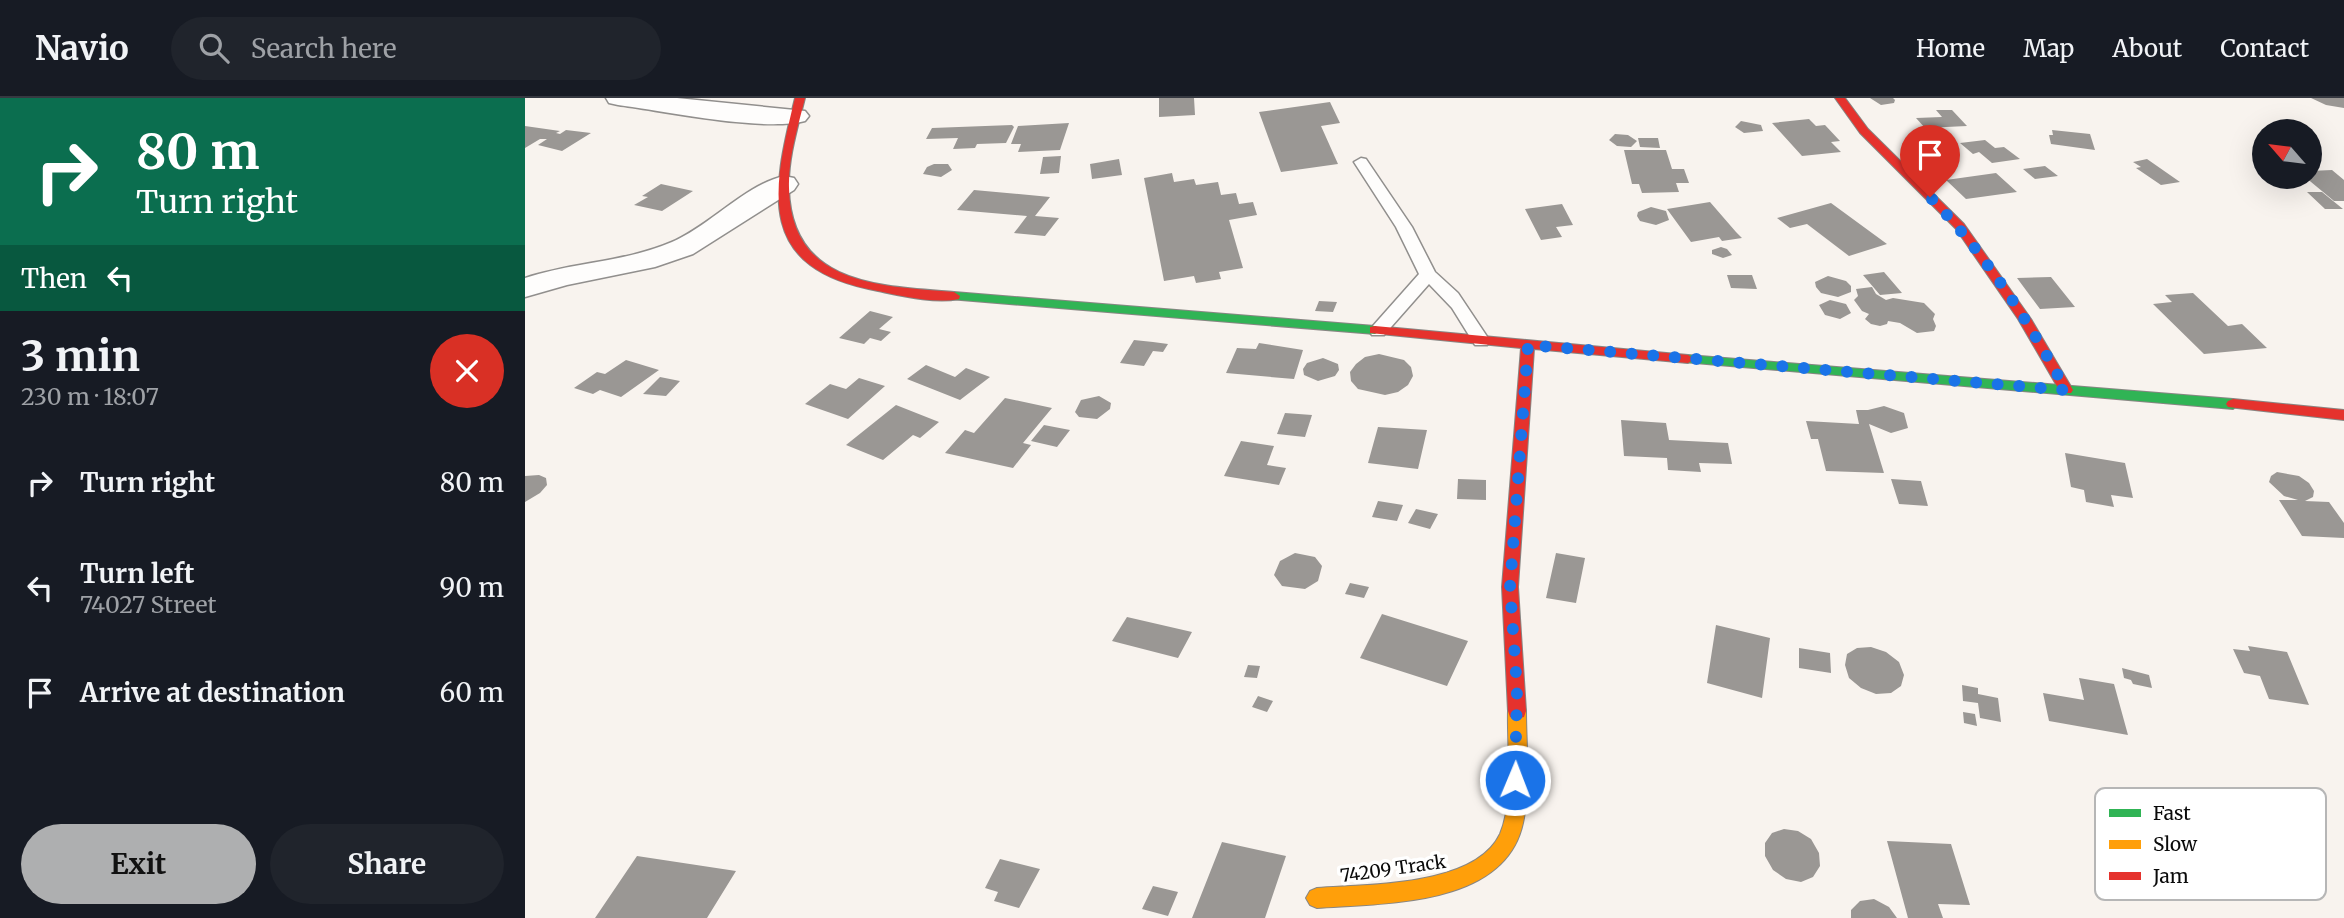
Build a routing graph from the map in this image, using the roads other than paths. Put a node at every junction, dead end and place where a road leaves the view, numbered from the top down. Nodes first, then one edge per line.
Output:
1 (618, 98) edge
2 (1840, 98) edge
3 (798, 107) edge
4 (1361, 162) dead end
5 (784, 184) junction
6 (1428, 275) junction
7 (525, 288) edge
8 (1378, 331) junction
9 (1481, 341) junction
10 (1528, 345) junction
11 (2066, 390) junction
12 (2344, 415) edge
13 (1317, 898) dead end

1 - 3 street
2 - 11 street
3 - 5 street
4 - 6 lane
5 - 7 street
5 - 8 street
6 - 8 lane
6 - 9 lane
8 - 9 street
9 - 10 street
10 - 11 street
10 - 13 street, 74209 Track
11 - 12 street

